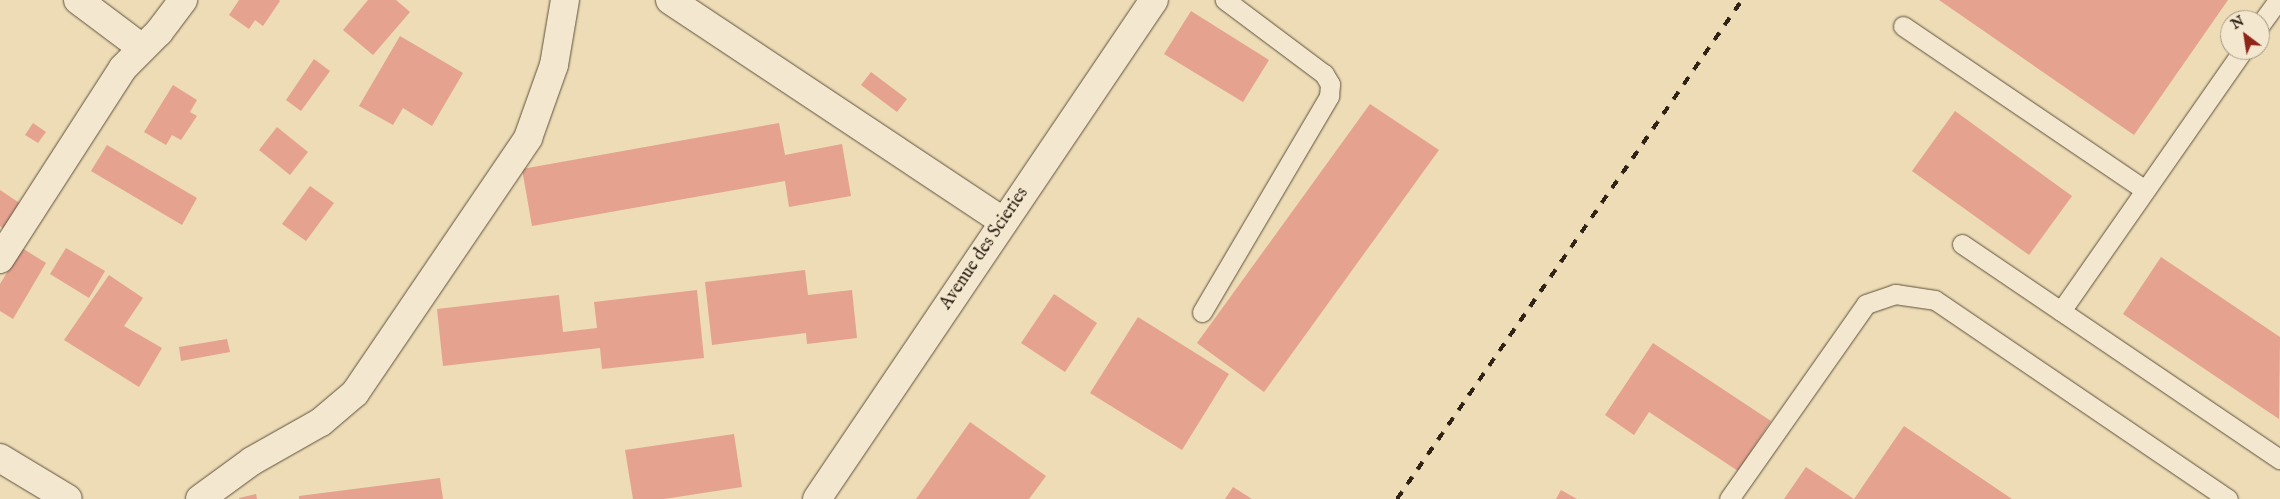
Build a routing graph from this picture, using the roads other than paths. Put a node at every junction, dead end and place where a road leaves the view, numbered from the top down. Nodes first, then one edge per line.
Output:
1 (78, 0) edge
2 (183, 0) edge
3 (565, 0) edge
4 (670, 0) edge
5 (1154, 0) edge
6 (1225, 0) edge
7 (2278, 0) edge
8 (2270, 11) edge
9 (1903, 26) dead end
10 (142, 48) junction
11 (2236, 60) edge
12 (2145, 190) junction
13 (1003, 221) junction
14 (1962, 244) dead end
15 (0, 259) edge
16 (2060, 311) junction
17 (1202, 312) dead end
18 (0, 458) edge
19 (2280, 459) edge
20 (68, 499) edge
21 (200, 499) edge
22 (817, 499) edge
23 (1729, 499) edge
24 (2228, 499) edge

1 - 10 street
2 - 10 street
3 - 21 street
4 - 13 street
5 - 13 street, Avenue des Scieries
6 - 17 lane
7 - 8 lane
9 - 12 lane
10 - 15 street
11 - 12 lane
12 - 16 lane
13 - 22 street, Avenue des Scieries
14 - 16 lane
16 - 19 lane
18 - 20 street
23 - 24 lane

